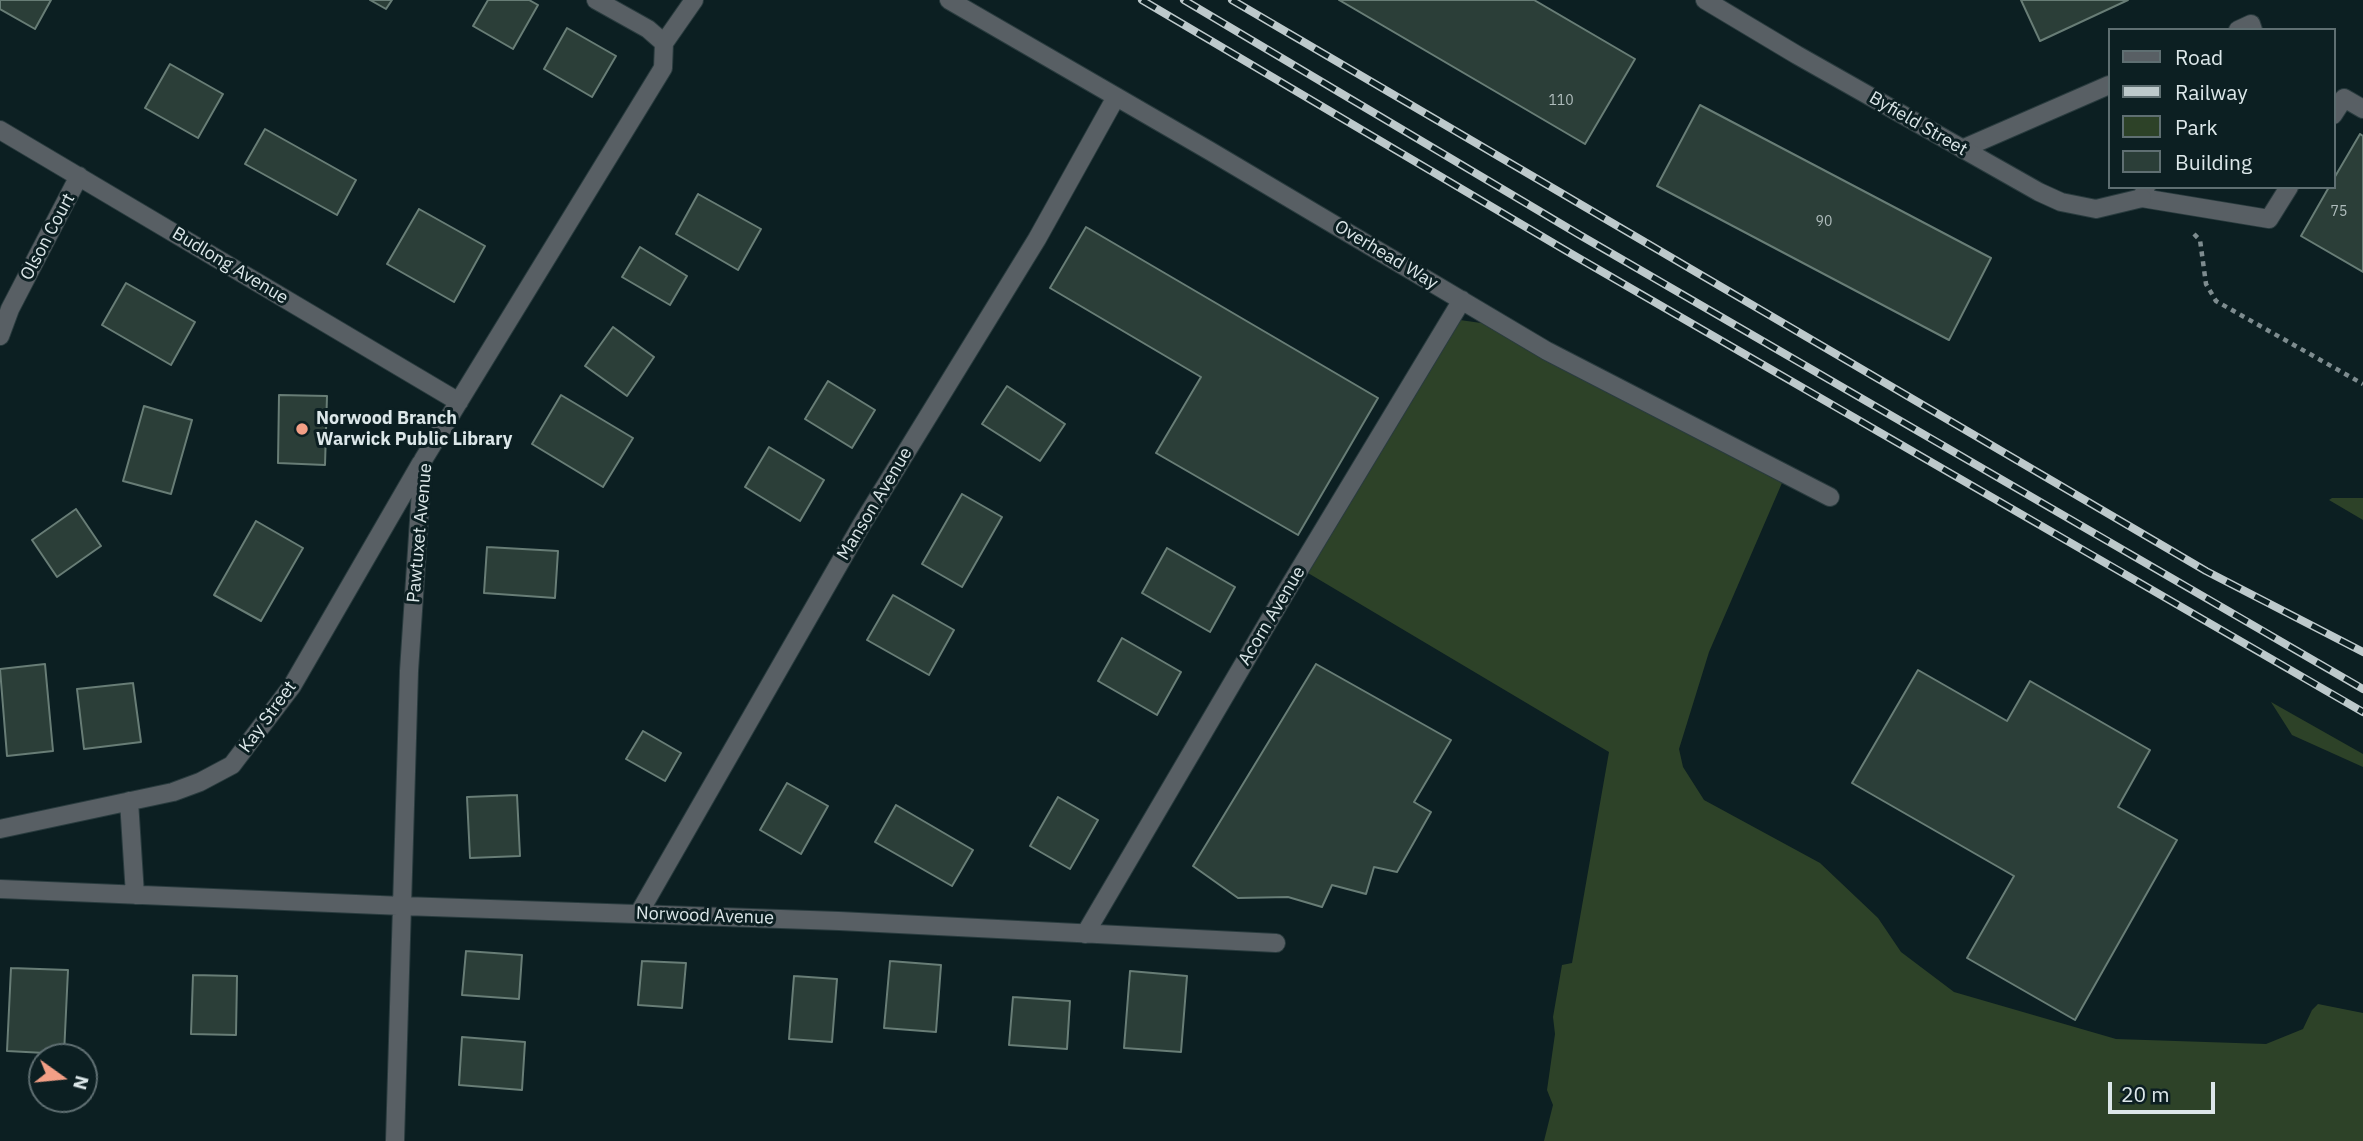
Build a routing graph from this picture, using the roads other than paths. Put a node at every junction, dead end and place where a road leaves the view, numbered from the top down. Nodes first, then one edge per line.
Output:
1 (596, 0) edge
2 (694, 0) edge
3 (949, 0) edge
4 (1705, 0) edge
5 (664, 43) junction
6 (2108, 85) edge
7 (2339, 94) edge
8 (1116, 97) junction
9 (2363, 109) edge
10 (0, 130) edge
11 (1962, 149) junction
12 (79, 177) junction
13 (2288, 189) edge
14 (2144, 192) edge
15 (1462, 300) junction
16 (0, 335) edge
17 (459, 402) junction
18 (423, 460) junction
19 (1830, 497) dead end
20 (129, 802) junction
21 (0, 829) edge
22 (0, 889) edge
23 (135, 895) junction
24 (403, 906) junction
25 (639, 913) junction
26 (1085, 934) junction
27 (1276, 943) dead end
28 (395, 1141) edge

1 - 5 street
2 - 5 street, Pawtuxet Avenue
3 - 8 street, Overhead Way
4 - 11 street, Byfield Street
5 - 17 street, Pawtuxet Avenue
6 - 11 street
7 - 9 street
8 - 15 street, Overhead Way
8 - 25 street, Manson Avenue
10 - 12 street, Budlong Avenue
11 - 14 street, Byfield Street
12 - 16 street, Olson Court
12 - 17 street, Budlong Avenue
13 - 14 street
15 - 19 street, Overhead Way
15 - 26 street, Acorn Avenue
17 - 18 street, Pawtuxet Avenue
18 - 20 street, Kay Street
18 - 24 street, Pawtuxet Avenue
20 - 21 street, Kay Street
20 - 23 street
22 - 23 street, Norwood Avenue
23 - 24 street, Norwood Avenue
24 - 25 street, Norwood Avenue
24 - 28 street, Pawtuxet Avenue
25 - 26 street, Norwood Avenue
26 - 27 street, Norwood Avenue

